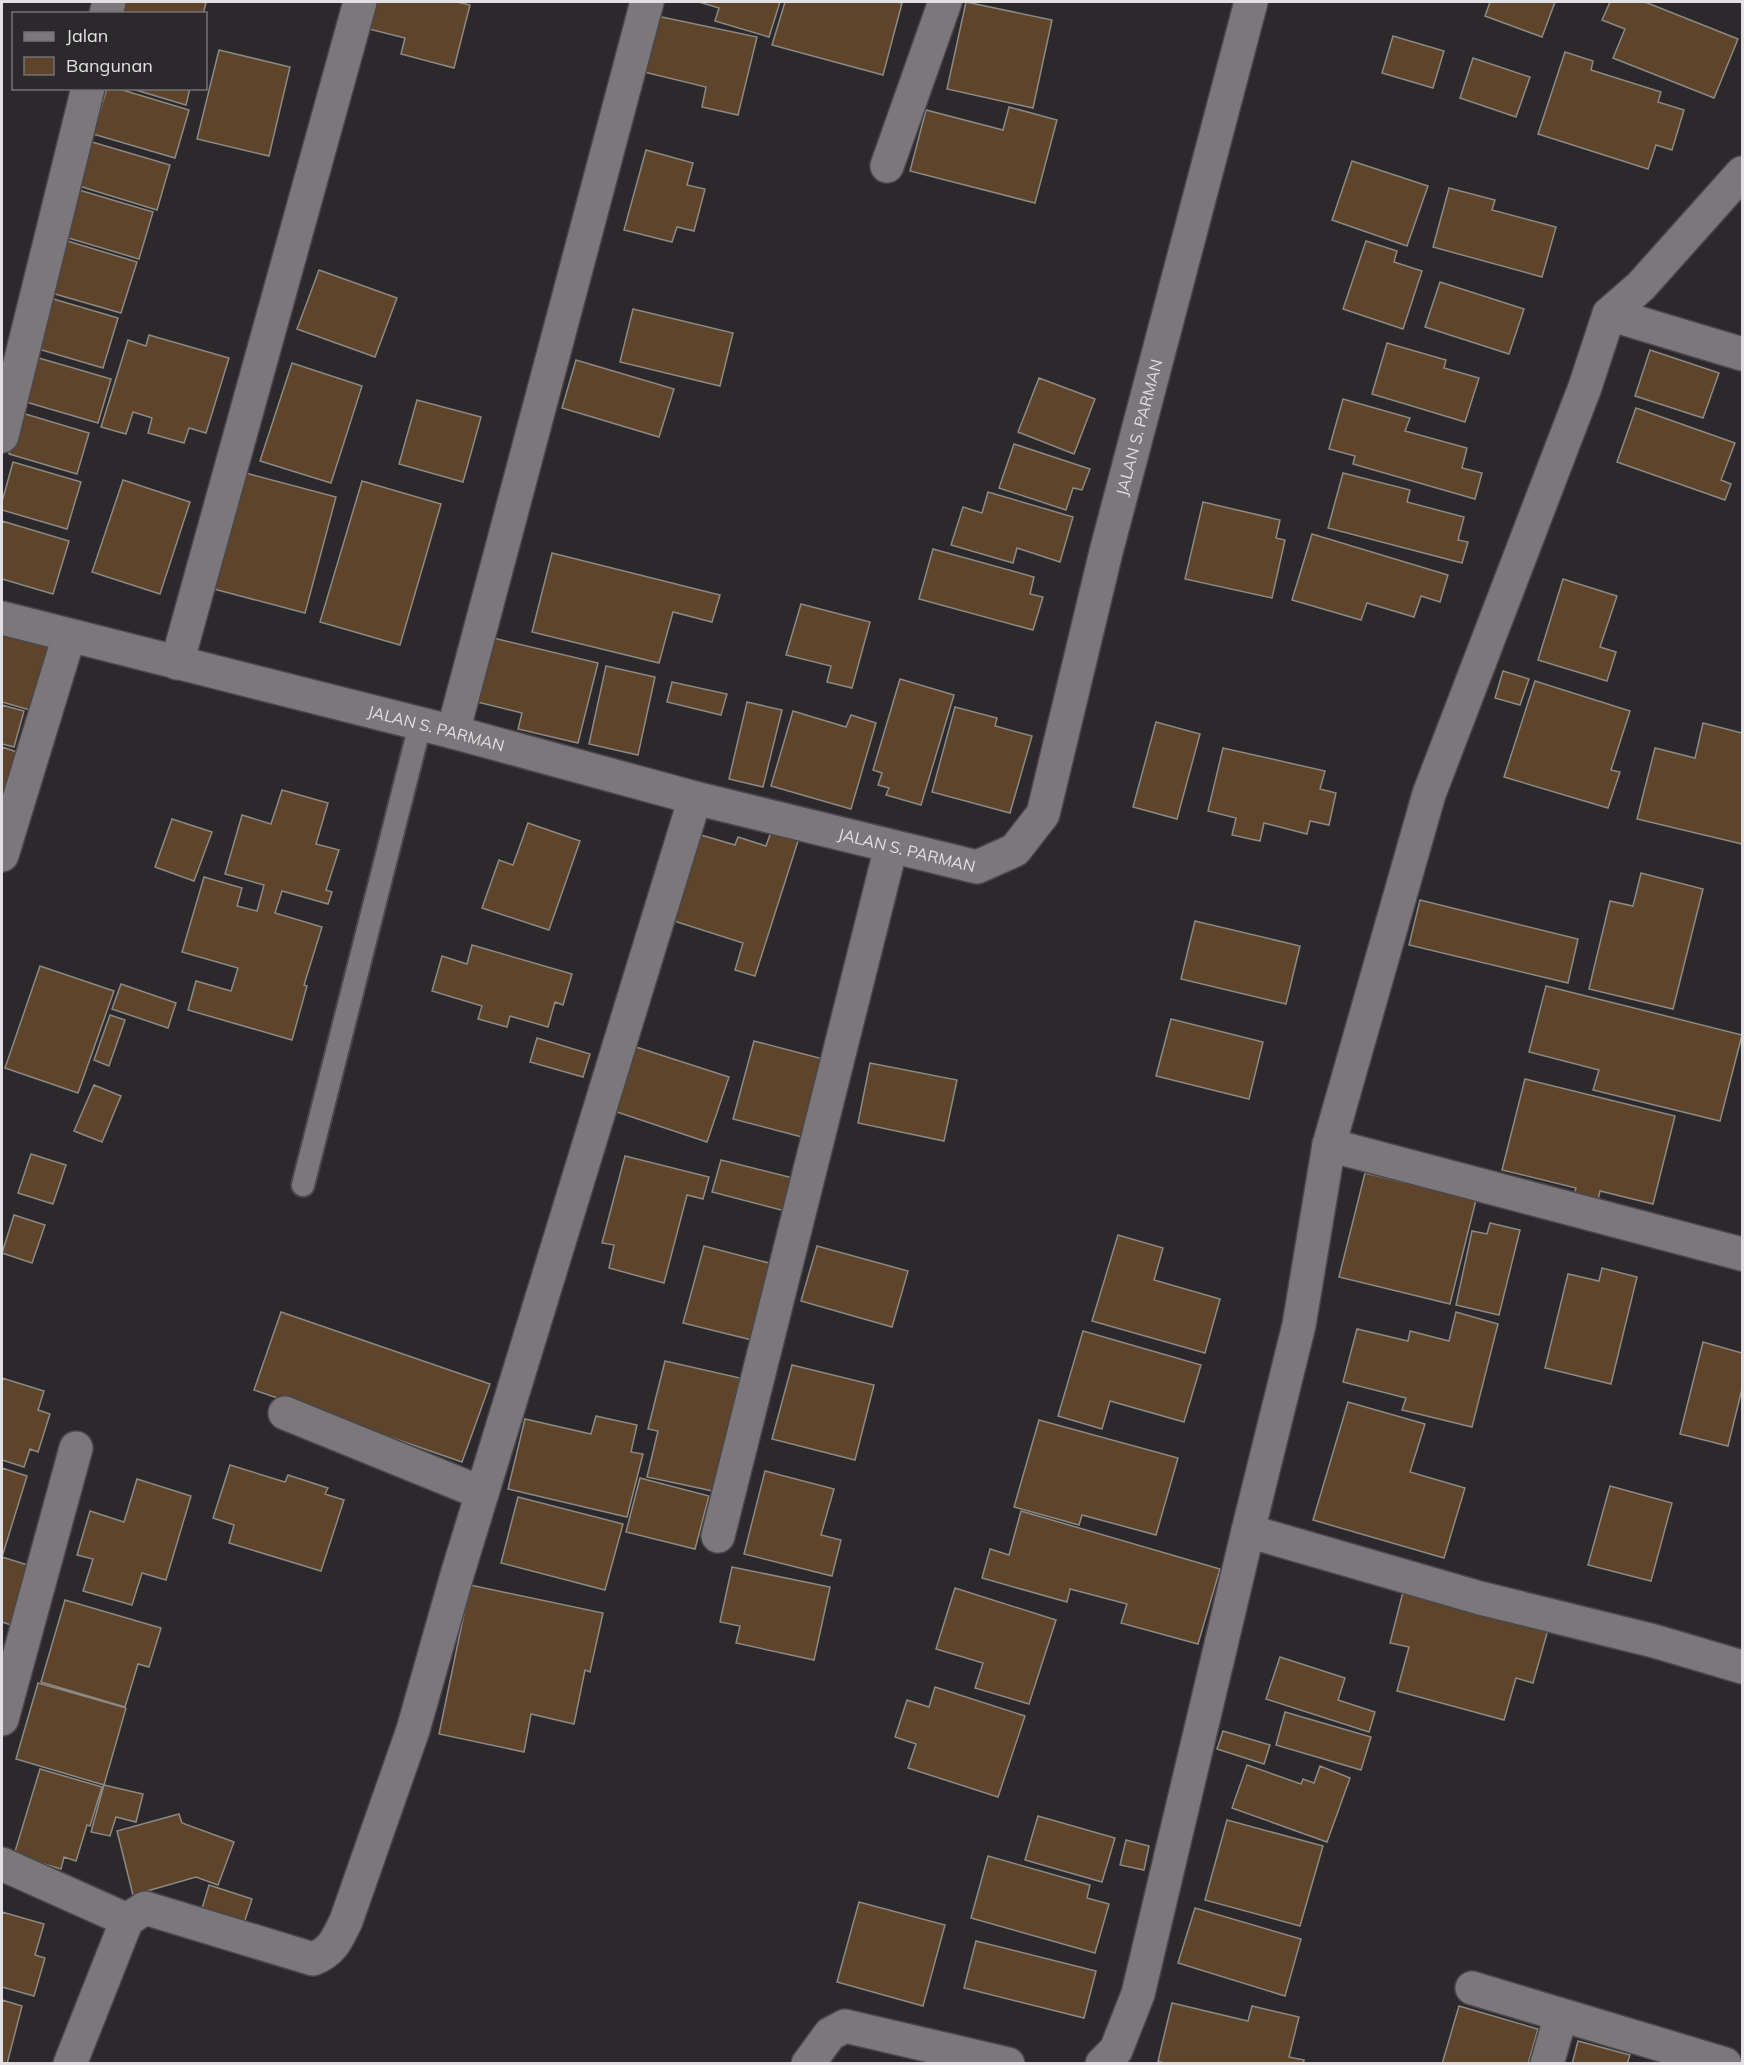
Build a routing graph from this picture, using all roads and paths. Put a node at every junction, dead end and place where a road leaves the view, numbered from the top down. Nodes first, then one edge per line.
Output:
1 (360, 2) edge
2 (647, 2) edge
3 (945, 2) edge
4 (1247, 15) edge
5 (88, 90) edge
6 (887, 166) dead end
7 (1743, 173) edge
8 (1609, 314) junction
9 (1743, 354) edge
10 (2, 436) edge
11 (2, 618) edge
12 (69, 636) junction
13 (177, 663) junction
14 (420, 725) junction
15 (453, 732) junction
16 (695, 798) junction
17 (891, 847) junction
18 (2, 855) edge
19 (1329, 1145) junction
20 (303, 1185) dead end
21 (1743, 1254) edge
22 (285, 1413) dead end
23 (76, 1448) dead end
24 (482, 1493) junction
25 (1248, 1531) junction
26 (718, 1536) dead end
27 (1743, 1667) edge
28 (2, 1719) edge
29 (2, 1864) edge
30 (126, 1920) junction
31 (1472, 1988) dead end
32 (1561, 2015) junction
33 (70, 2064) edge
34 (808, 2064) edge
35 (1008, 2064) edge
36 (1102, 2064) edge
37 (1547, 2064) edge
38 (1725, 2064) edge

1 - 13 street
2 - 15 street
3 - 6 street
4 - 17 street, JALAN S. PARMAN
5 - 10 street
7 - 8 street
8 - 9 street
8 - 19 street
11 - 12 street, JALAN S. PARMAN
12 - 13 street, JALAN S. PARMAN
12 - 18 street
13 - 14 street, JALAN S. PARMAN
14 - 15 street, JALAN S. PARMAN
14 - 20 lane
15 - 16 street, JALAN S. PARMAN
16 - 17 street, JALAN S. PARMAN
16 - 24 street
17 - 26 street
19 - 21 street
19 - 25 street
22 - 24 street
23 - 28 street
24 - 30 street
25 - 27 street
25 - 36 street
29 - 30 street
30 - 33 street
31 - 32 street
32 - 37 street
32 - 38 street
34 - 35 street

